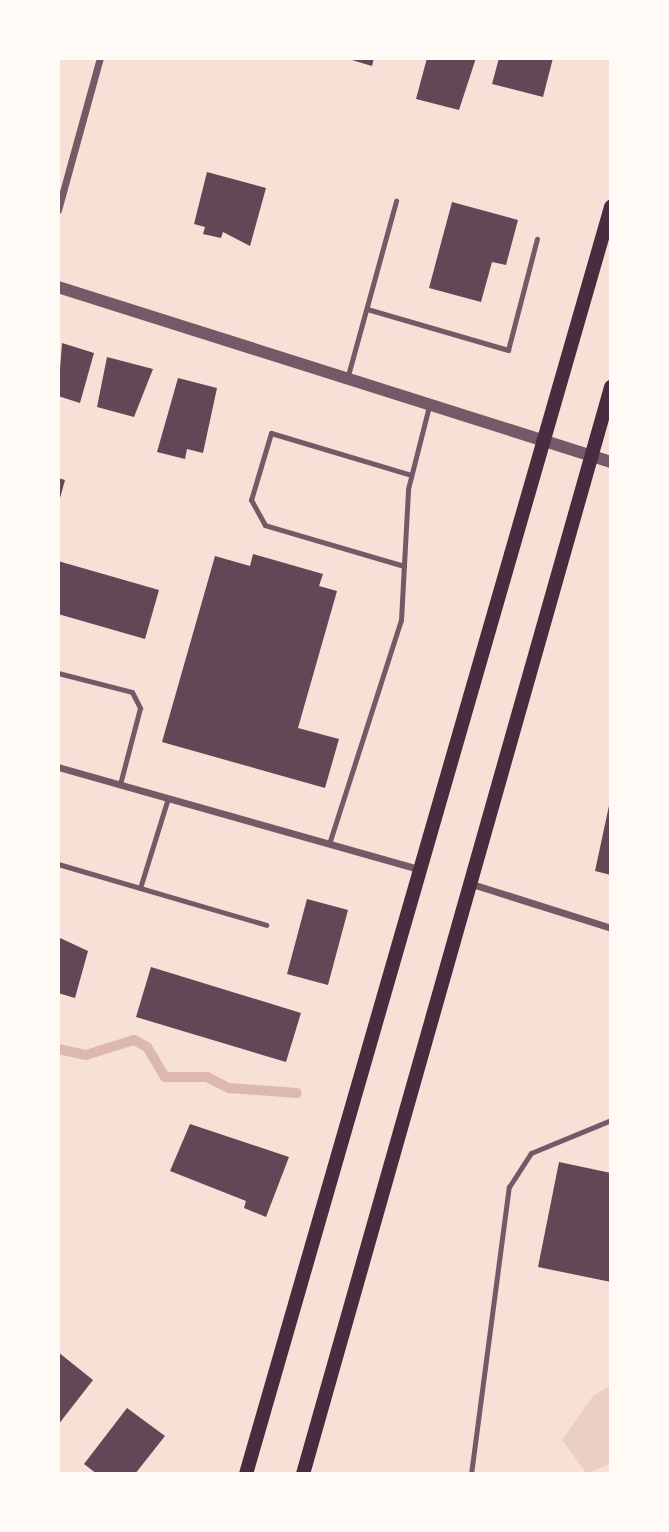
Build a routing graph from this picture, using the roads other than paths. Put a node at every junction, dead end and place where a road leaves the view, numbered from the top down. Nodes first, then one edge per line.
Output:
1 (100, 58) edge
2 (396, 201) dead end
3 (611, 206) edge
4 (58, 210) edge
5 (537, 239) dead end
6 (58, 287) edge
7 (367, 309) junction
8 (347, 379) junction
9 (611, 387) edge
10 (429, 406) junction
11 (545, 442) junction
12 (593, 456) junction
13 (611, 462) edge
14 (411, 475) junction
15 (404, 566) junction
16 (58, 673) edge
17 (58, 767) edge
18 (120, 784) junction
19 (168, 798) junction
20 (329, 844) junction
21 (58, 864) edge
22 (424, 871) junction
23 (475, 886) junction
24 (140, 888) junction
25 (266, 925) dead end
26 (611, 928) edge
27 (611, 1120) edge
28 (246, 1474) edge
29 (303, 1474) edge
30 (471, 1474) edge

1 - 4 street
2 - 7 lane
3 - 11 main road
5 - 7 lane
6 - 8 street
7 - 8 lane
8 - 10 street
9 - 12 main road
10 - 11 street
10 - 14 lane
11 - 12 street
11 - 22 main road
12 - 13 street
12 - 23 main road
14 - 15 lane
14 - 15 lane
15 - 20 lane
16 - 18 lane
17 - 18 street
18 - 19 street
19 - 20 street
19 - 24 lane
20 - 22 street
21 - 24 lane
22 - 28 main road
23 - 26 street
23 - 29 main road
24 - 25 lane
27 - 30 lane

